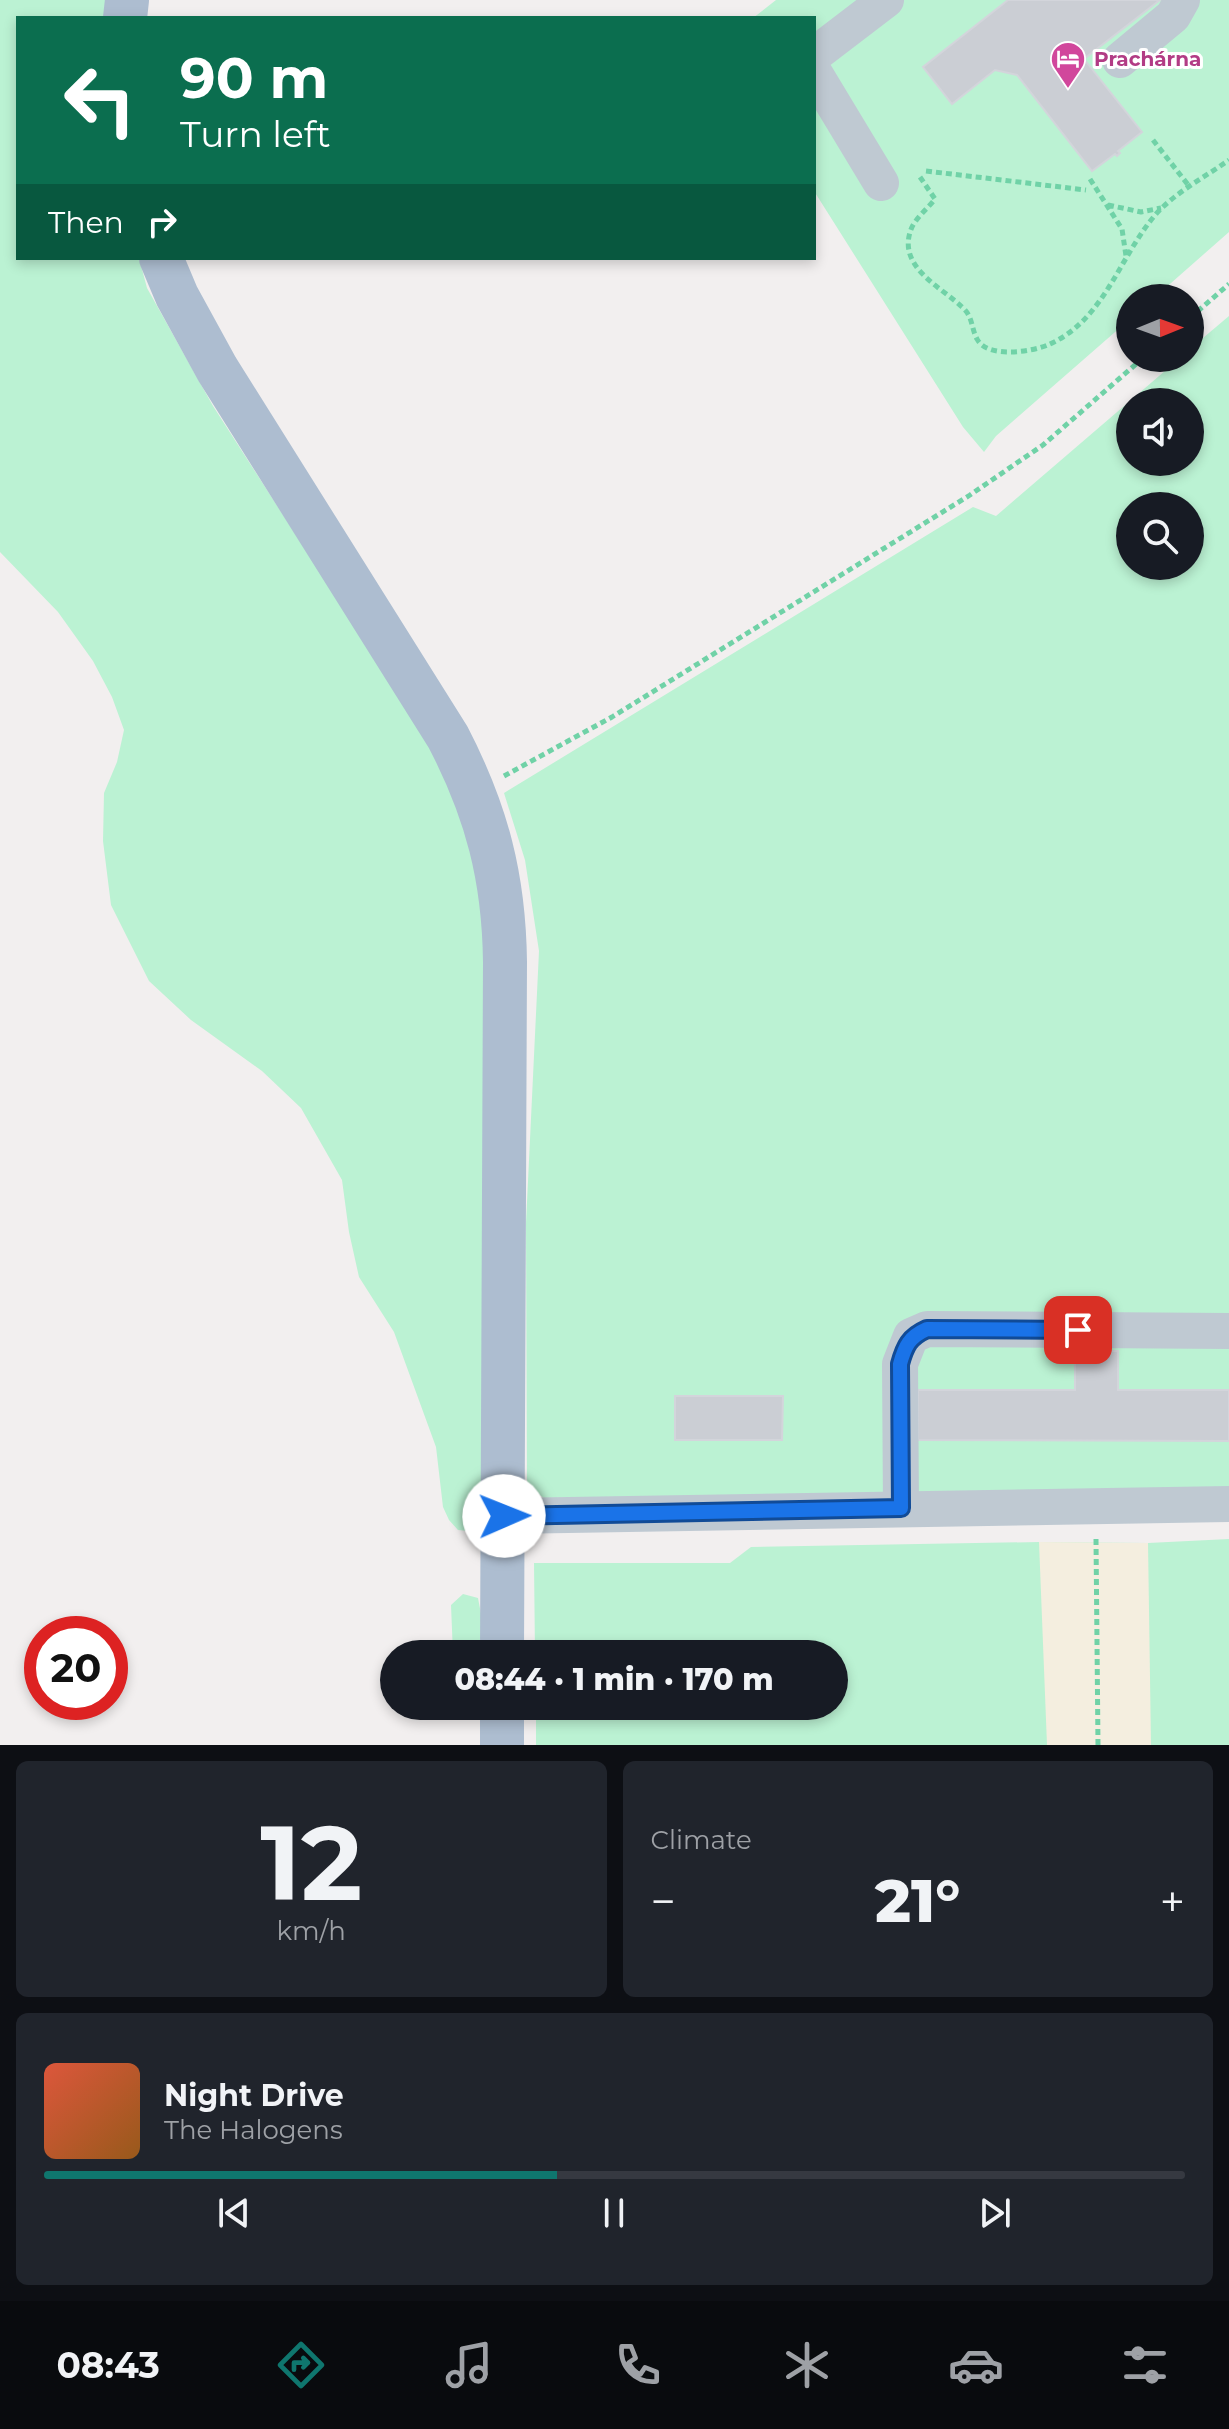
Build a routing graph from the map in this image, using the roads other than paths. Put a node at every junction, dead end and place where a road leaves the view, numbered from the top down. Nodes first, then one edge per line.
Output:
1 (886, 0) edge
2 (1182, 0) edge
3 (816, 53) edge
4 (1120, 60) dead end
5 (816, 75) edge
6 (881, 183) dead end
7 (162, 260) edge
8 (1229, 1331) edge
9 (1229, 1504) edge
10 (901, 1508) junction
11 (504, 1516) junction
12 (502, 1640) edge
13 (502, 1720) edge
14 (502, 1745) edge

1 - 3 lane
2 - 4 lane
5 - 6 lane
7 - 11 main road
8 - 10 lane
9 - 10 lane
10 - 11 lane
11 - 12 main road
13 - 14 main road

